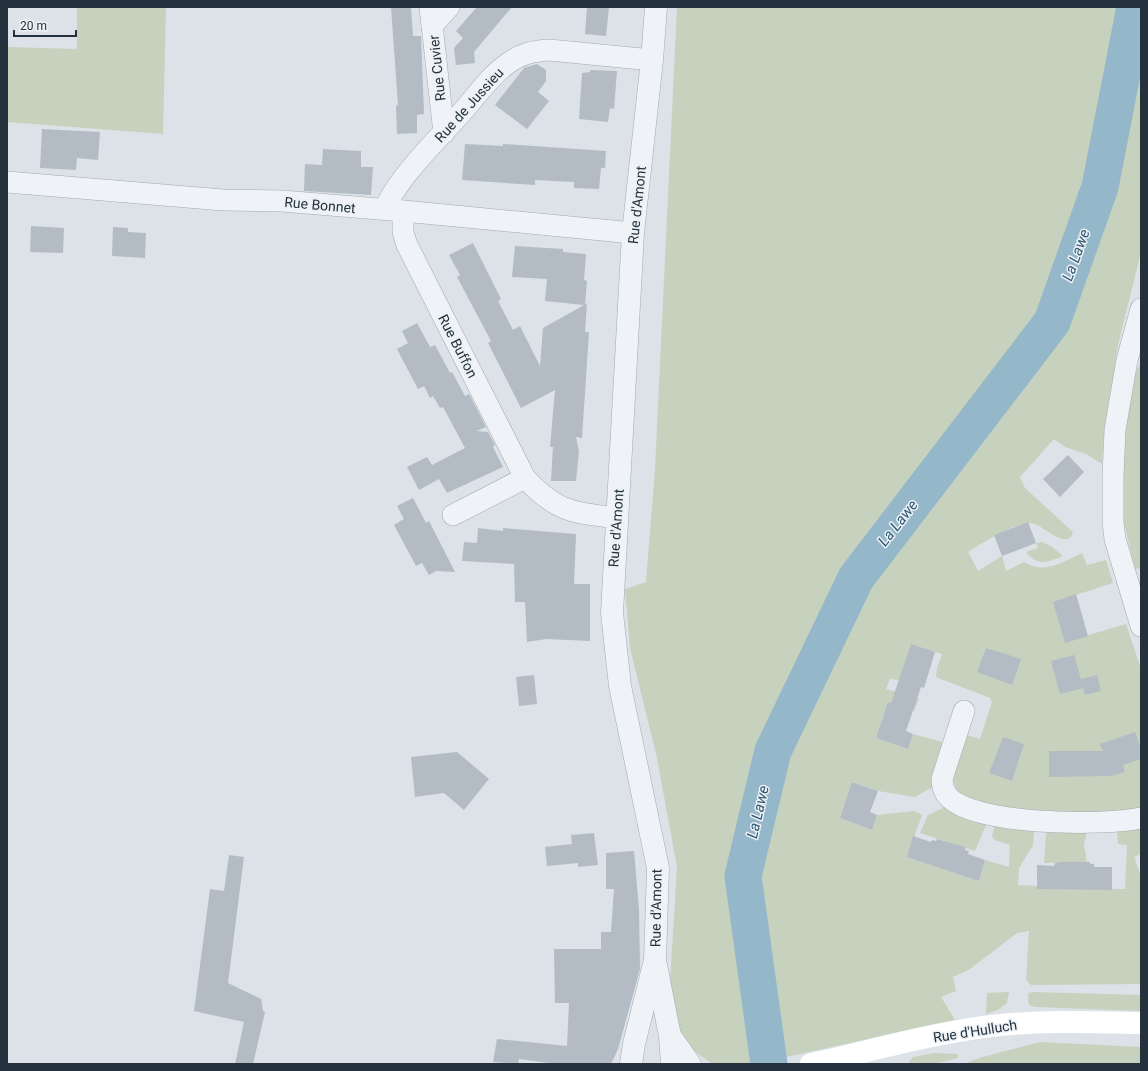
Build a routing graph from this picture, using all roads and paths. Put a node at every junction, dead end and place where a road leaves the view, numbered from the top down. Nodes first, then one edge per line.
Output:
1 (449, 7) edge
2 (656, 7) edge
3 (431, 17) edge
4 (652, 60) junction
5 (444, 133) junction
6 (7, 182) edge
7 (394, 210) junction
8 (633, 233) junction
9 (1141, 309) edge
10 (525, 478) junction
11 (453, 515) dead end
12 (618, 518) junction
13 (1141, 626) edge
14 (964, 711) dead end
15 (1141, 818) edge
16 (655, 960) junction
17 (1141, 1023) edge
18 (670, 1036) junction
19 (635, 1057) edge
20 (624, 1064) edge
21 (672, 1064) edge
22 (690, 1064) edge
23 (811, 1064) edge

1 - 3 street, Rue Cuvier
2 - 4 street, Rue d'Amont
3 - 5 street, Rue Cuvier
4 - 5 street, Rue de Jussieu
4 - 8 street, Rue d'Amont
5 - 7 street, Rue de Jussieu
6 - 7 street, Rue Bonnet
7 - 8 street, Rue Bonnet
7 - 10 street, Rue Buffon
8 - 12 street, Rue d'Amont
9 - 13 street
10 - 11 street
10 - 12 street, Rue Buffon
12 - 16 street, Rue d'Amont
14 - 15 street
16 - 18 street
16 - 19 street, Rue d'Amont
17 - 23 main road, Rue d'Hulluch
18 - 21 street
18 - 22 street
19 - 20 street

